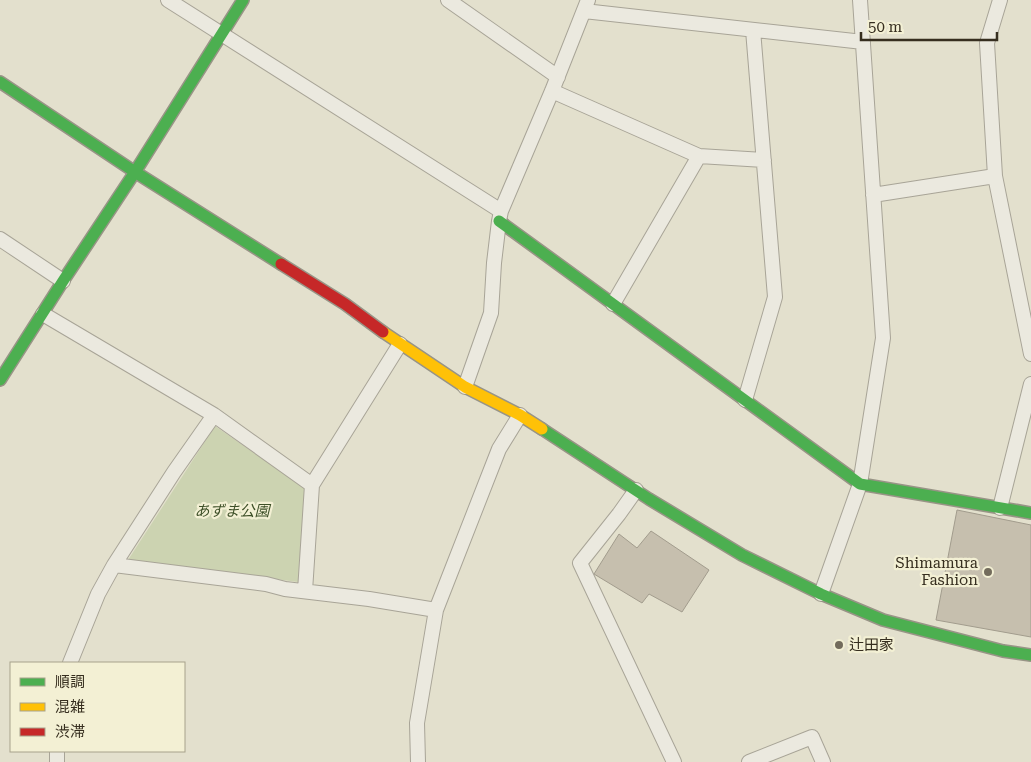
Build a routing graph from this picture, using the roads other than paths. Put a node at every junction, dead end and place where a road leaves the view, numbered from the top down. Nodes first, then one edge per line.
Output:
1 (168, 0) edge
2 (243, 0) edge
3 (448, 0) edge
4 (860, 0) edge
5 (1000, 0) edge
6 (586, 6) edge
7 (753, 30) junction
8 (221, 34) junction
9 (863, 42) junction
10 (558, 77) junction
11 (0, 82) edge
12 (552, 91) junction
13 (699, 156) junction
14 (764, 160) junction
15 (135, 172) junction
16 (995, 176) junction
17 (873, 196) junction
18 (500, 216) junction
19 (0, 239) edge
20 (63, 281) junction
21 (613, 304) junction
22 (43, 314) junction
23 (400, 344) junction
24 (1031, 354) edge
25 (0, 380) edge
26 (1031, 384) edge
27 (465, 387) junction
28 (745, 400) junction
29 (214, 415) junction
30 (520, 415) junction
31 (860, 484) junction
32 (312, 485) junction
33 (636, 490) junction
34 (1000, 508) junction
35 (1031, 513) edge
36 (114, 565) junction
37 (305, 591) junction
38 (821, 594) junction
39 (436, 610) junction
40 (1031, 655) edge
41 (70, 662) edge
42 (418, 762) edge
43 (674, 762) edge
44 (749, 762) edge
45 (823, 762) edge

1 - 8 street
2 - 8 street
3 - 10 street
4 - 9 street
5 - 16 street
6 - 7 street
6 - 10 street
7 - 9 street
7 - 14 street
8 - 15 street
8 - 18 street
9 - 17 street
10 - 12 street
11 - 15 street
12 - 13 street
12 - 18 street
13 - 14 street
13 - 21 street
14 - 28 street
15 - 20 street
15 - 23 street
16 - 17 street
16 - 24 street
17 - 31 street
18 - 21 street
18 - 27 street
19 - 20 street
20 - 22 street
21 - 28 street
22 - 25 street
22 - 29 street
23 - 27 street
23 - 32 street
26 - 34 street
27 - 30 street
28 - 31 street
29 - 32 street
29 - 36 street
30 - 33 street
30 - 39 street
31 - 34 street
31 - 38 street
32 - 37 street
33 - 38 street
33 - 43 street
34 - 35 street
36 - 37 street
36 - 41 street
37 - 39 street
38 - 40 street
39 - 42 street
44 - 45 street

